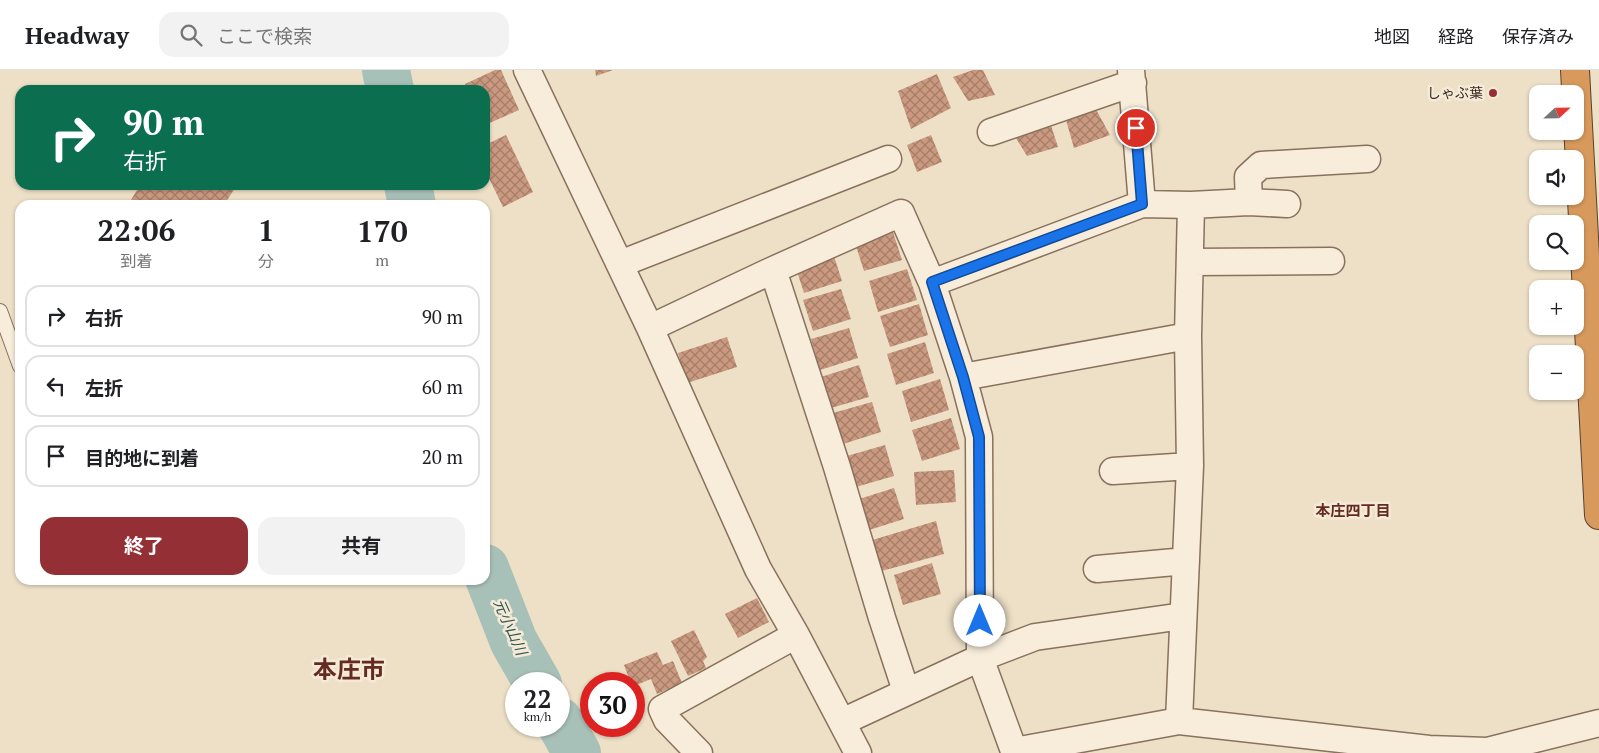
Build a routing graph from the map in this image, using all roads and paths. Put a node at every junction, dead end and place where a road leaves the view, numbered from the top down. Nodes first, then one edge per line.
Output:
1 (527, 70) edge
2 (1575, 70) edge
3 (1132, 76) edge
4 (991, 132) dead end
5 (888, 159) dead end
6 (1367, 159) dead end
7 (1249, 202) junction
8 (1142, 204) junction
9 (1287, 204) dead end
10 (1191, 205) junction
11 (1331, 261) dead end
12 (1190, 262) junction
13 (620, 264) junction
14 (773, 270) junction
15 (932, 282) junction
16 (0, 310) edge
17 (650, 328) junction
18 (1188, 336) junction
19 (15, 352) edge
20 (963, 377) junction
21 (1190, 466) junction
22 (1113, 471) dead end
23 (1599, 515) edge
24 (1186, 561) junction
25 (1097, 570) dead end
26 (1183, 616) junction
27 (796, 635) junction
28 (980, 658) junction
29 (906, 691) junction
30 (842, 722) junction
31 (1179, 722) junction
32 (1599, 723) edge
33 (1015, 752) edge
34 (1487, 752) edge
35 (699, 753) edge
36 (858, 753) edge

1 - 13 street
2 - 23 highway
3 - 4 street
3 - 8 street
5 - 13 street
6 - 7 street
7 - 9 street
7 - 10 street
8 - 10 street
8 - 15 street
10 - 12 street
11 - 12 street
12 - 18 street
13 - 17 street
14 - 15 street
14 - 17 street
14 - 29 street
15 - 20 street
16 - 19 lane
17 - 27 street
18 - 20 street
18 - 21 street
20 - 28 street
21 - 22 street
21 - 24 street
24 - 25 street
24 - 26 street
26 - 28 street
26 - 31 street
27 - 30 street
27 - 35 street
28 - 29 street
28 - 33 street
29 - 30 street
30 - 36 street
31 - 33 street
31 - 34 street
32 - 34 street

